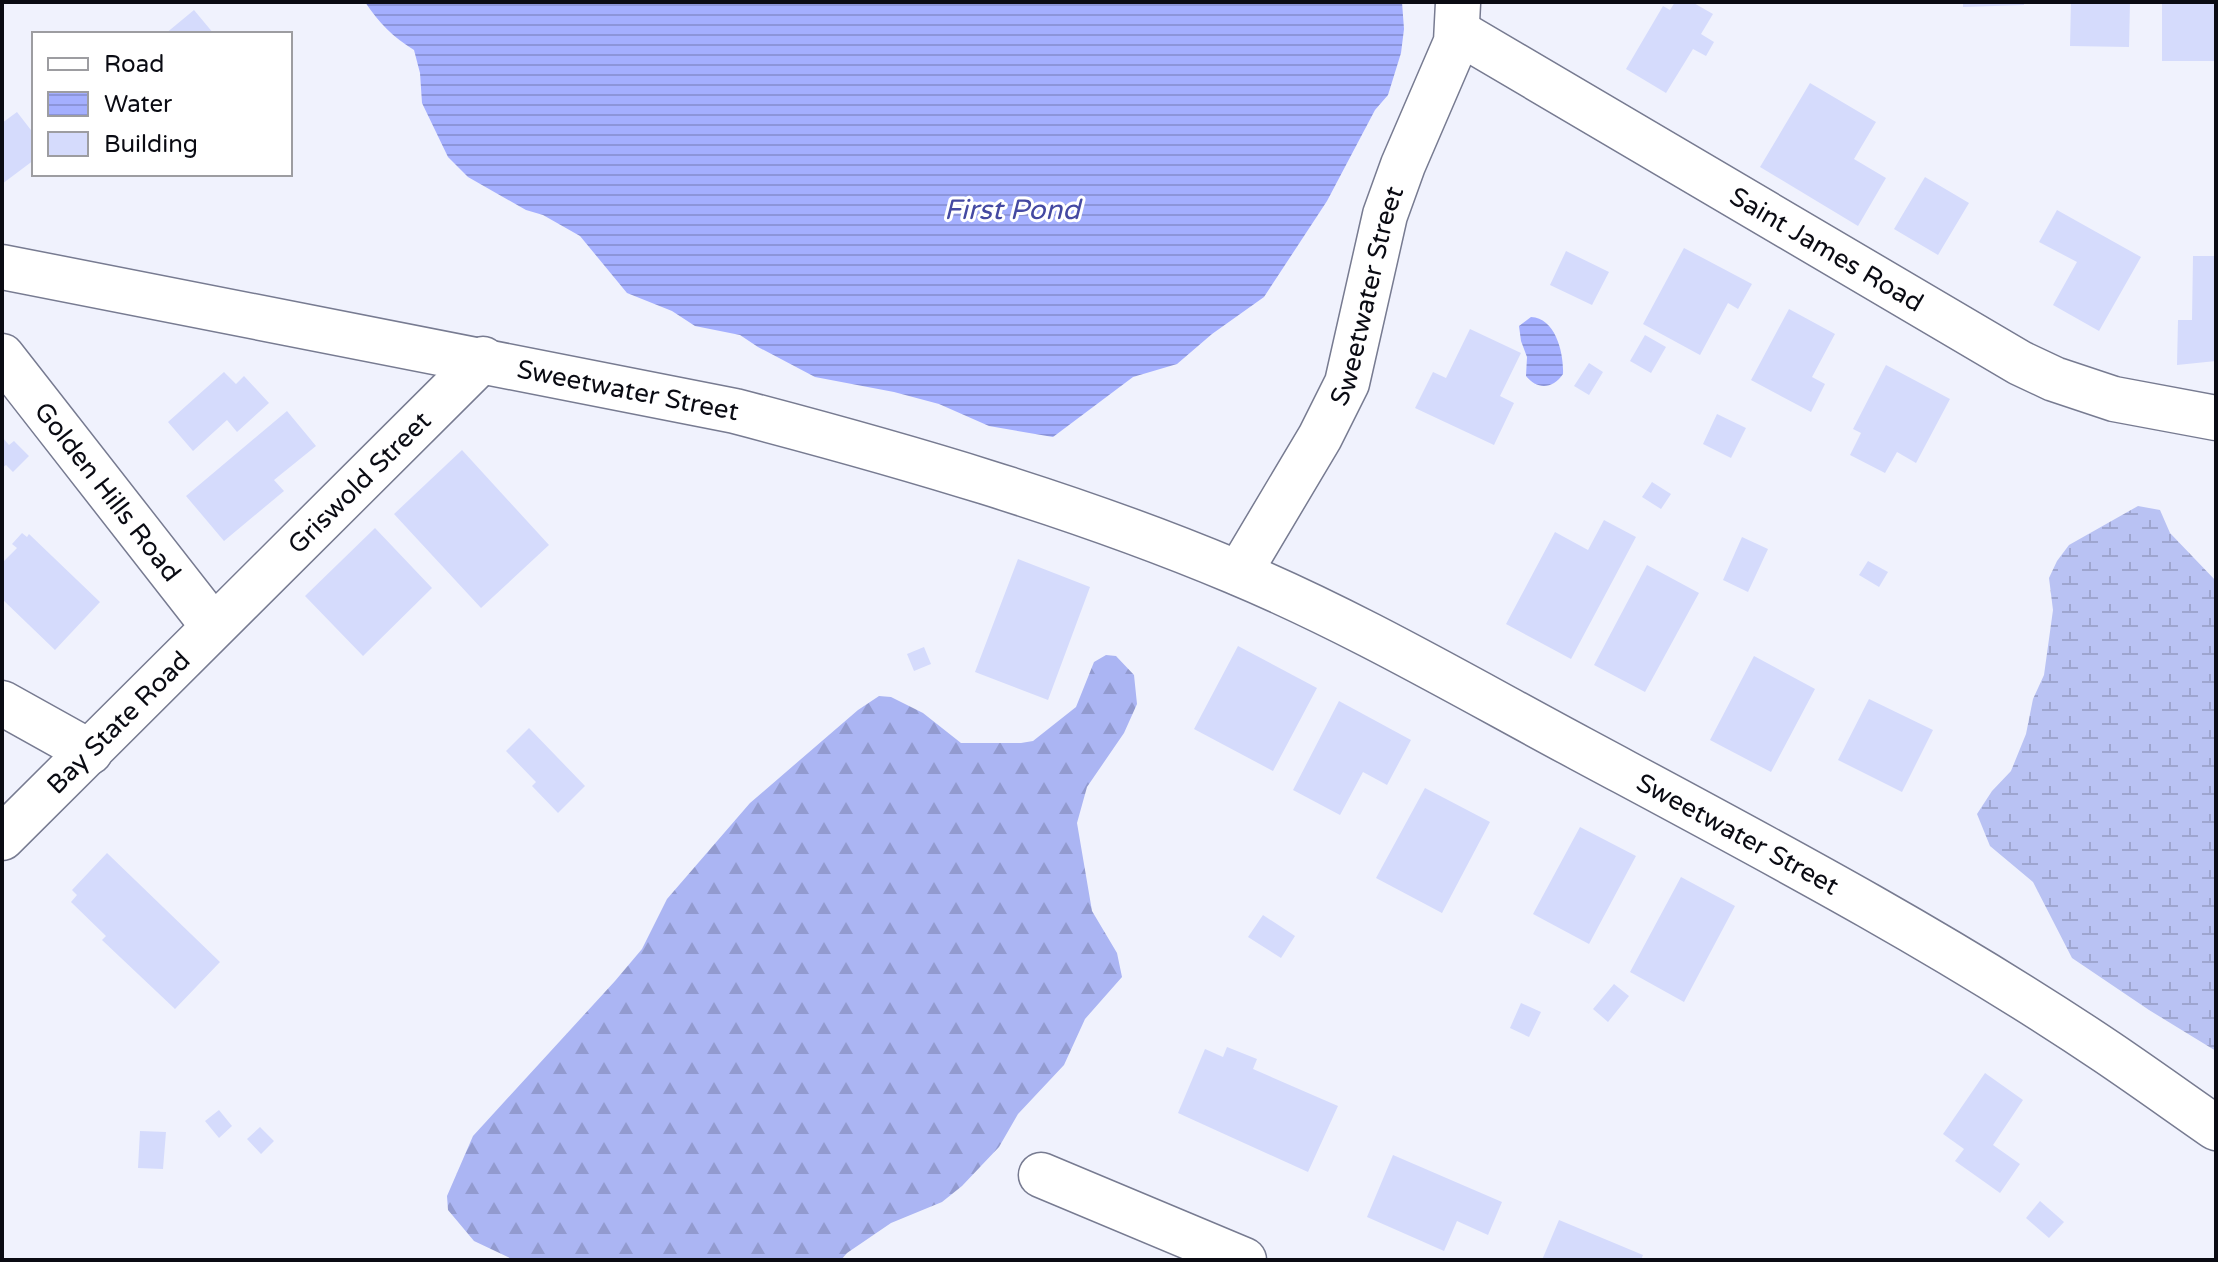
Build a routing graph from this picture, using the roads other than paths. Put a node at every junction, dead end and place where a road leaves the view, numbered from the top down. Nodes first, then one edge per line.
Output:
1 (1458, 17) edge
2 (2, 267) edge
3 (2, 356) edge
4 (483, 359) junction
5 (2216, 418) edge
6 (1239, 573) junction
7 (224, 616) junction
8 (2, 703) edge
9 (90, 752) junction
10 (2, 838) edge
11 (2216, 1128) edge
12 (1041, 1175) dead end
13 (1244, 1260) edge

1 - 5 street, Saint James Road
1 - 6 street, Sweetwater Street
2 - 4 street, Sweetwater Street
3 - 7 street, Golden Hills Road
4 - 6 street, Sweetwater Street
4 - 7 street, Griswold Street
6 - 11 street, Sweetwater Street
7 - 9 street, Bay State Road
8 - 9 street
9 - 10 street, Bay State Road
12 - 13 street

